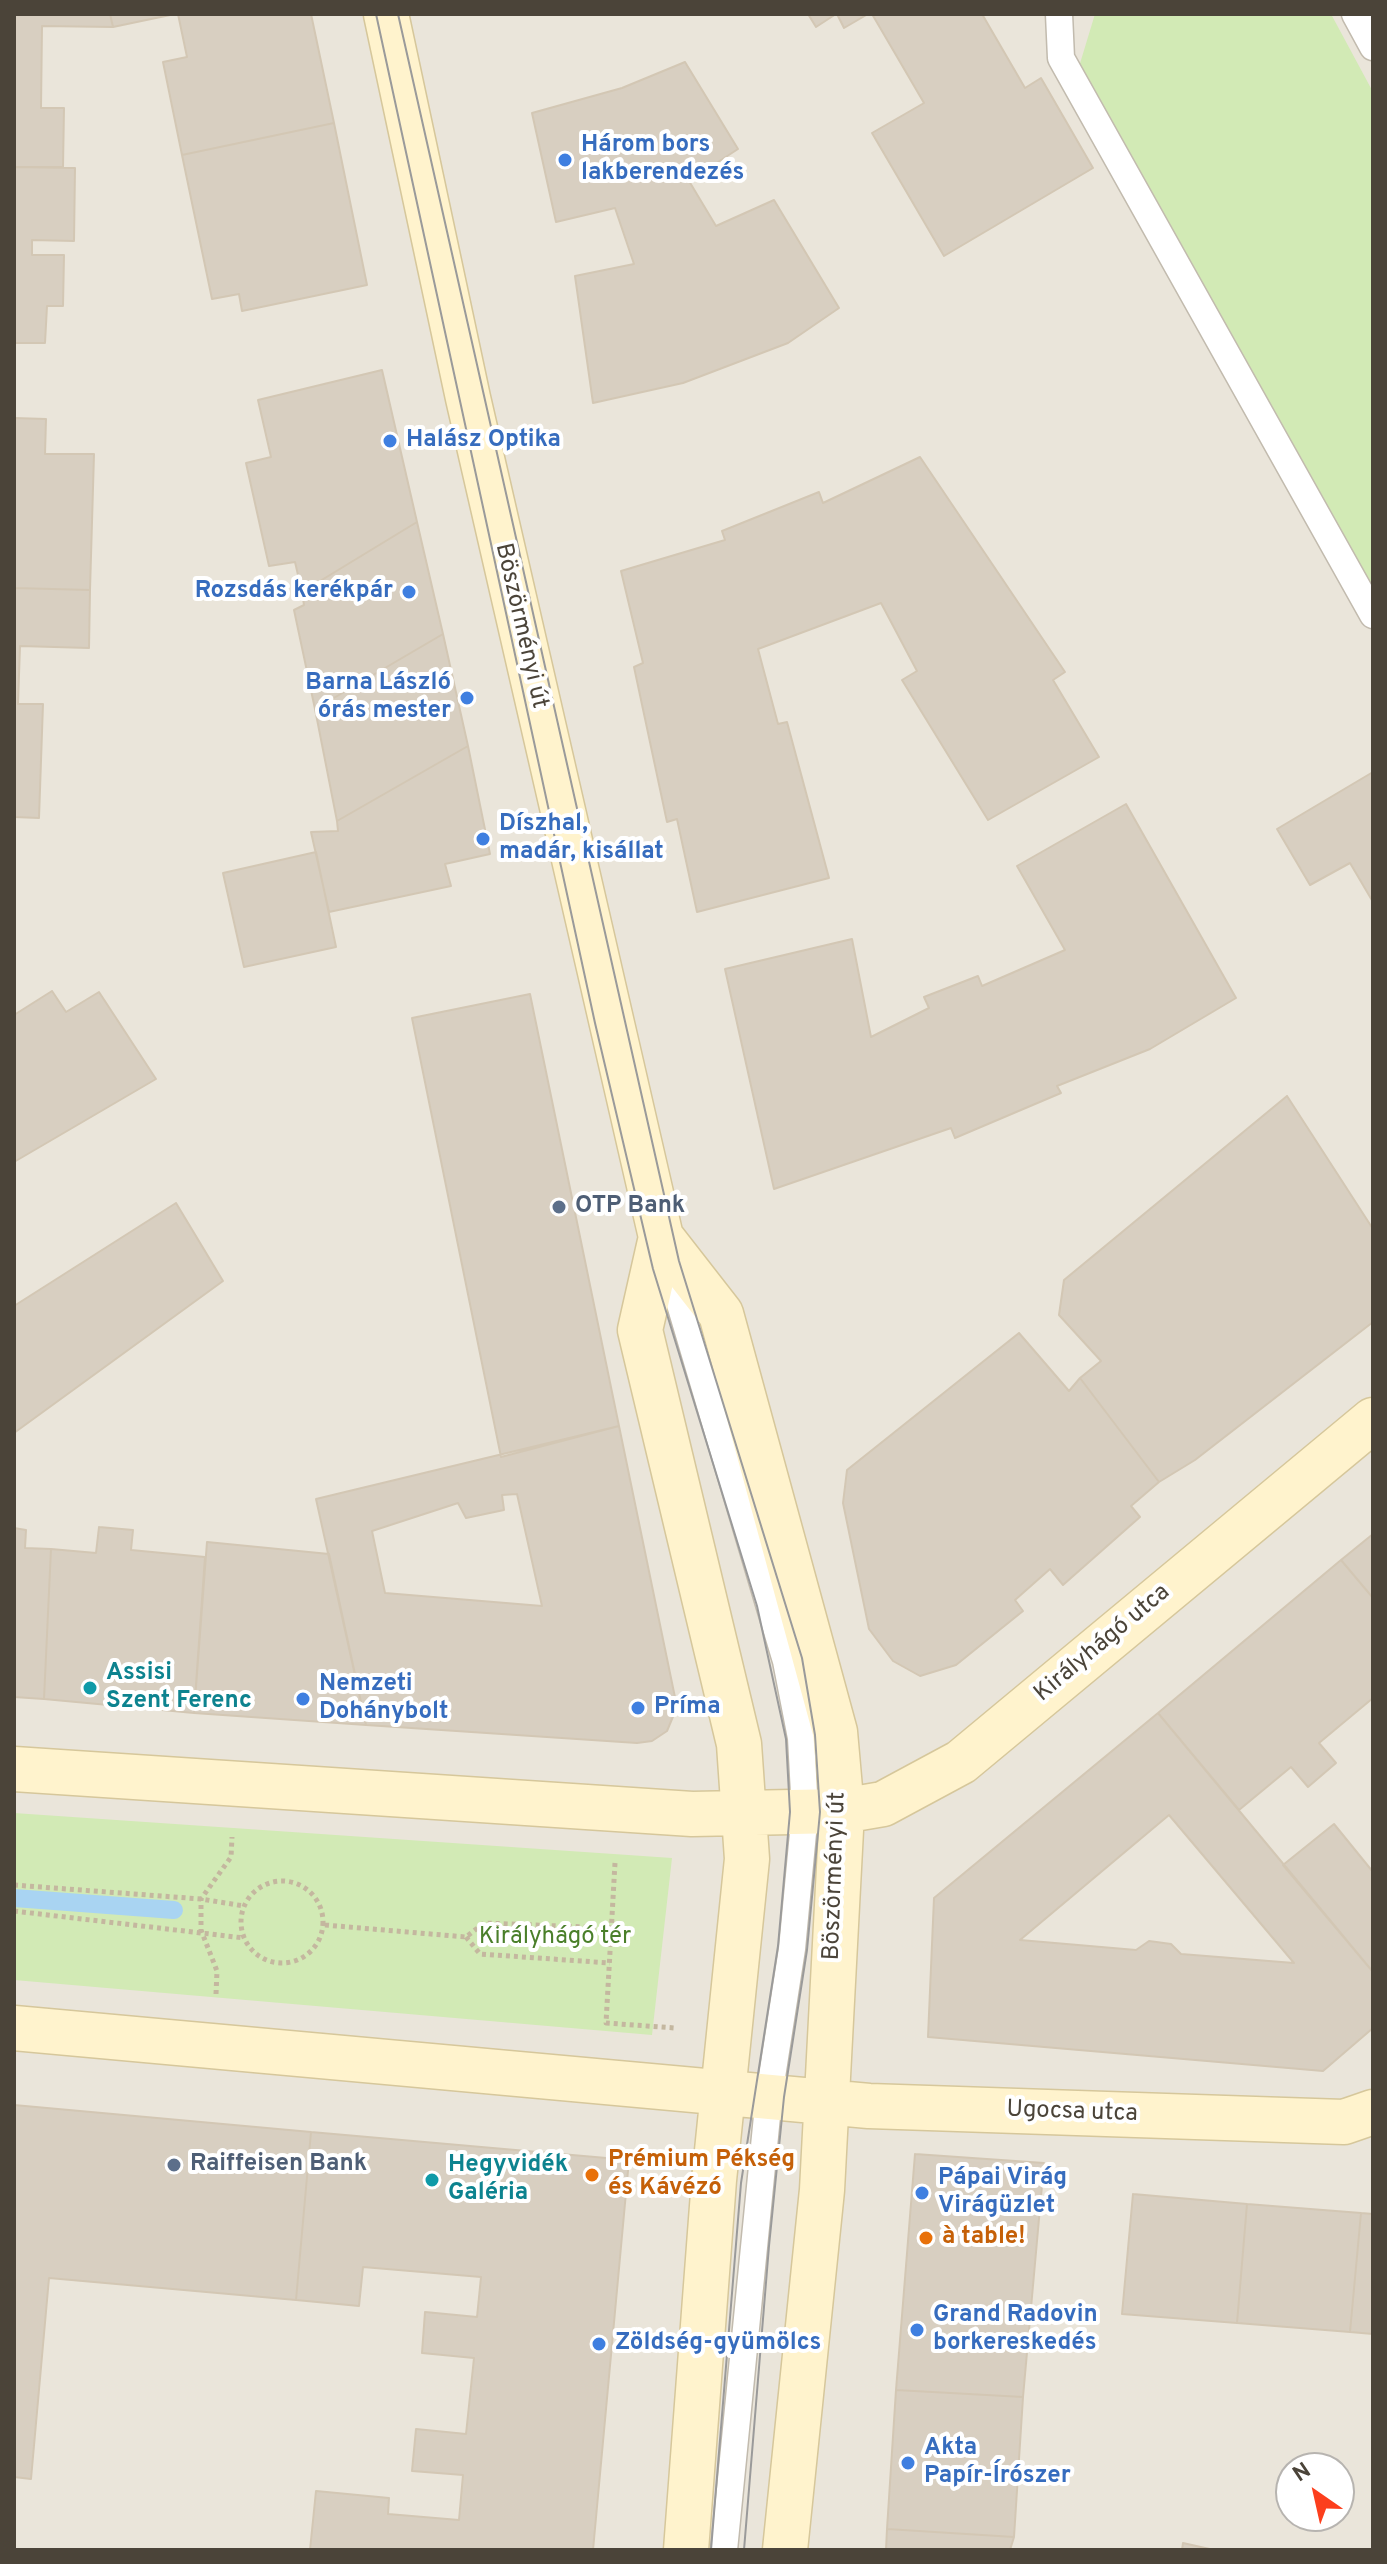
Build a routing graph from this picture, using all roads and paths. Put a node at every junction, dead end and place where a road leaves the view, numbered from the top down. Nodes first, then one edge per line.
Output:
1 (386, 14) edge
2 (1059, 14) edge
3 (1355, 14) edge
4 (1373, 47) edge
5 (1373, 615) edge
6 (661, 1237) junction
7 (1373, 1420) edge
8 (14, 1769) edge
9 (236, 1784) junction
10 (824, 1812) junction
11 (746, 1813) junction
12 (630, 1861) dead end
13 (14, 1885) edge
14 (201, 1899) junction
15 (244, 1906) junction
16 (14, 1911) edge
17 (325, 1925) junction
18 (612, 1928) junction
19 (201, 1930) junction
20 (466, 1937) junction
21 (244, 1938) junction
22 (610, 1963) junction
23 (14, 2028) edge
24 (214, 2044) junction
25 (676, 2086) junction
26 (724, 2091) junction
27 (769, 2096) junction
28 (826, 2101) junction
29 (1373, 2112) edge
30 (686, 2550) edge
31 (724, 2550) edge
32 (785, 2550) edge

1 - 6 street, Böszörményi út
2 - 5 lane
3 - 4 lane
6 - 10 street, Böszörményi út
6 - 11 street, Böszörményi út
7 - 10 street, Királyhágó utca
8 - 9 street
9 - 11 street
9 - 14 path
10 - 11 street
10 - 27 lane, Böszörményi út
10 - 28 street, Böszörményi út
11 - 26 street, Böszörményi út
12 - 18 path
13 - 14 path
14 - 15 path
14 - 19 path
15 - 17 path
15 - 21 path
16 - 19 path
17 - 20 path
17 - 21 path
18 - 20 path
18 - 22 path
19 - 21 path
19 - 24 path
20 - 22 path
22 - 25 path
23 - 24 street
24 - 25 street
25 - 26 street
26 - 27 street
26 - 30 street, Böszörményi út
27 - 28 street, Ugocsa utca
27 - 31 lane, Böszörményi út
28 - 29 street, Ugocsa utca
28 - 32 street, Böszörményi út

